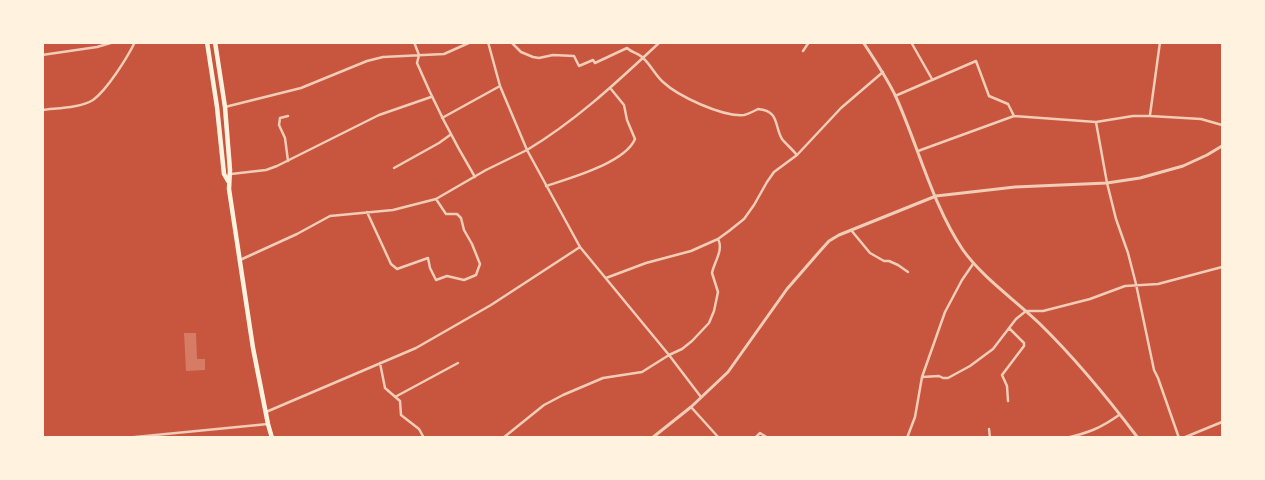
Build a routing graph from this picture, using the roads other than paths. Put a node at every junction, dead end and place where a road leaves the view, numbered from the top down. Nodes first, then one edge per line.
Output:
1 (114, 42) edge
2 (135, 42) edge
3 (207, 42) edge
4 (215, 42) edge
5 (414, 42) edge
6 (471, 42) edge
7 (488, 42) edge
8 (511, 42) edge
9 (660, 42) edge
10 (809, 42) edge
11 (863, 42) edge
12 (911, 42) edge
13 (1160, 42) edge
14 (105, 44) edge
15 (804, 51) dead end
16 (42, 55) edge
17 (419, 56) junction
18 (644, 58) junction
19 (883, 72) junction
20 (932, 79) junction
21 (500, 86) junction
22 (611, 89) junction
23 (895, 96) junction
24 (431, 97) junction
25 (225, 107) junction
26 (42, 110) edge
27 (288, 116) dead end
28 (1014, 116) junction
29 (1150, 116) junction
30 (442, 118) junction
31 (1096, 122) junction
32 (1222, 125) edge
33 (450, 135) junction
34 (1222, 146) edge
35 (527, 150) junction
36 (918, 151) junction
37 (797, 155) junction
38 (288, 161) junction
39 (394, 168) dead end
40 (224, 174) junction
41 (230, 174) junction
42 (475, 177) junction
43 (228, 182) junction
44 (1107, 183) junction
45 (546, 186) junction
46 (936, 196) junction
47 (436, 199) junction
48 (368, 212) junction
49 (851, 230) junction
50 (718, 239) junction
51 (580, 246) junction
52 (240, 260) junction
53 (973, 264) junction
54 (1222, 267) edge
55 (908, 272) dead end
56 (606, 278) junction
57 (1136, 284) junction
58 (1026, 311) junction
59 (1009, 328) junction
60 (669, 355) junction
61 (380, 363) junction
62 (458, 363) dead end
63 (922, 377) junction
64 (395, 397) junction
65 (700, 397) junction
66 (1008, 401) dead end
67 (690, 407) junction
68 (266, 412) junction
69 (1120, 414) junction
70 (1222, 422) edge
71 (269, 426) junction
72 (990, 429) dead end
73 (131, 437) edge
74 (125, 438) edge
75 (271, 438) edge
76 (424, 438) edge
77 (503, 438) edge
78 (652, 438) edge
79 (719, 438) edge
80 (755, 438) edge
81 (768, 438) edge
82 (906, 438) edge
83 (990, 438) edge
84 (1066, 438) edge
85 (1138, 438) edge
86 (1179, 438) edge
87 (1183, 438) edge

1 - 14 street
2 - 26 street
3 - 40 highway
4 - 25 highway
5 - 17 street
6 - 17 street
7 - 21 street
8 - 18 street
9 - 18 street
10 - 15 street
11 - 19 street
12 - 20 street
13 - 29 street
14 - 16 street
17 - 24 street
17 - 25 street
18 - 22 street
18 - 37 street
19 - 23 street
19 - 37 street
20 - 23 street
20 - 28 street
21 - 30 street
21 - 35 street
22 - 35 street
22 - 45 street
23 - 36 street
24 - 30 street
24 - 38 street
25 - 41 highway
27 - 38 street
28 - 31 street
28 - 36 street
29 - 31 street
29 - 32 street
30 - 33 street
31 - 44 street
33 - 39 street
33 - 42 street
34 - 44 street
35 - 42 street
35 - 45 street
36 - 46 street
37 - 50 street
38 - 41 street
40 - 41 street
40 - 43 highway
41 - 43 highway
42 - 47 street
43 - 52 highway
44 - 46 street
44 - 57 street
45 - 51 street
46 - 49 street
46 - 53 street
47 - 48 street
47 - 48 street
48 - 52 street
49 - 55 street
49 - 65 street
50 - 56 street
50 - 60 street
51 - 56 street
51 - 61 street
52 - 68 highway
53 - 58 street
53 - 63 street
54 - 57 street
56 - 60 street
57 - 58 street
57 - 86 street
58 - 59 street
58 - 69 street
59 - 63 street
59 - 66 street
60 - 65 street
60 - 77 street
61 - 64 street
61 - 68 street
62 - 64 street
63 - 82 street
64 - 76 street
65 - 67 street
67 - 78 street
67 - 79 street
68 - 71 highway
69 - 84 street
69 - 85 street
70 - 87 street
71 - 73 street
71 - 75 highway
72 - 83 street
73 - 74 street
80 - 81 street

